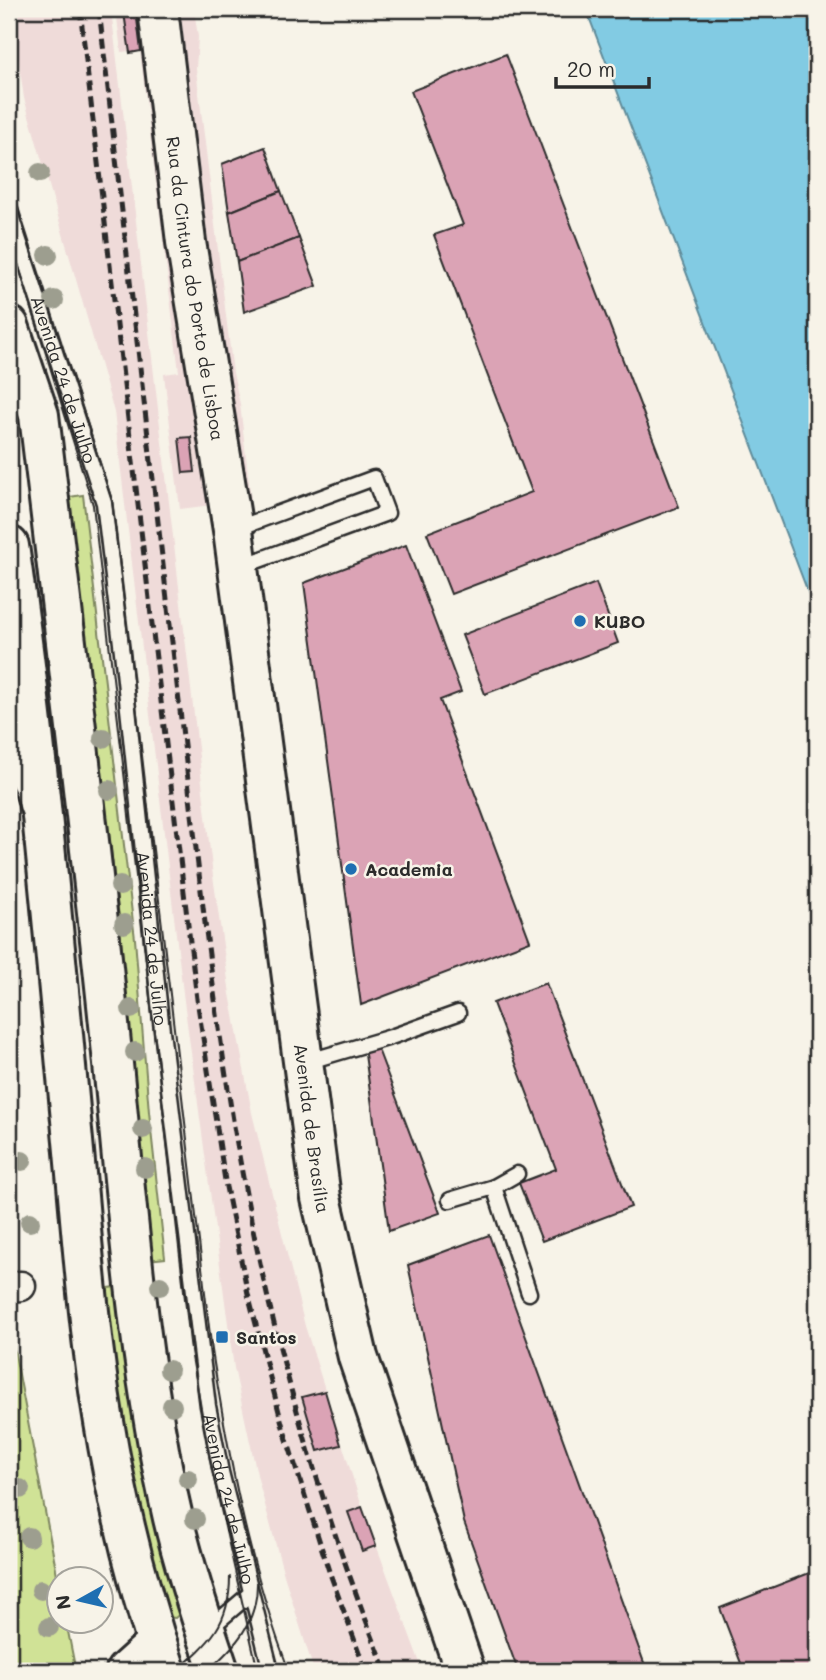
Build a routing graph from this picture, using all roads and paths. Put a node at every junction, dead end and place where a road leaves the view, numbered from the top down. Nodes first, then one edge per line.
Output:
1 (158, 9) edge
2 (9, 210) edge
3 (9, 326) edge
4 (233, 530) junction
5 (9, 546) edge
6 (239, 567) junction
7 (15, 633) edge
8 (70, 681) junction
9 (9, 754) edge
10 (44, 836) junction
11 (458, 1013) dead end
12 (303, 1063) junction
13 (517, 1174) dead end
14 (494, 1187) junction
15 (450, 1200) dead end
16 (529, 1293) dead end
17 (251, 1593) junction
18 (205, 1632) junction
19 (168, 1662) edge
20 (126, 1671) edge
21 (219, 1671) edge
22 (271, 1671) edge
23 (465, 1671) edge

1 - 4 main road, Rua da Cintura do Porto de Lisboa
2 - 17 lane, Avenida 24 de Julho
3 - 8 main road, Avenida 24 de Julho
4 - 6 main road, Rua da Cintura do Porto de Lisboa
4 - 6 lane
5 - 7 main road
6 - 12 main road, Avenida de Brasília
7 - 8 main road
7 - 10 main road
8 - 18 main road, Avenida 24 de Julho
9 - 10 main road
10 - 19 main road
11 - 12 lane
12 - 23 main road, Avenida de Brasília
13 - 14 lane
14 - 15 lane
14 - 16 lane
17 - 18 lane
17 - 22 lane, Avenida 24 de Julho
18 - 19 main road
18 - 21 main road, Avenida 24 de Julho
19 - 20 main road

